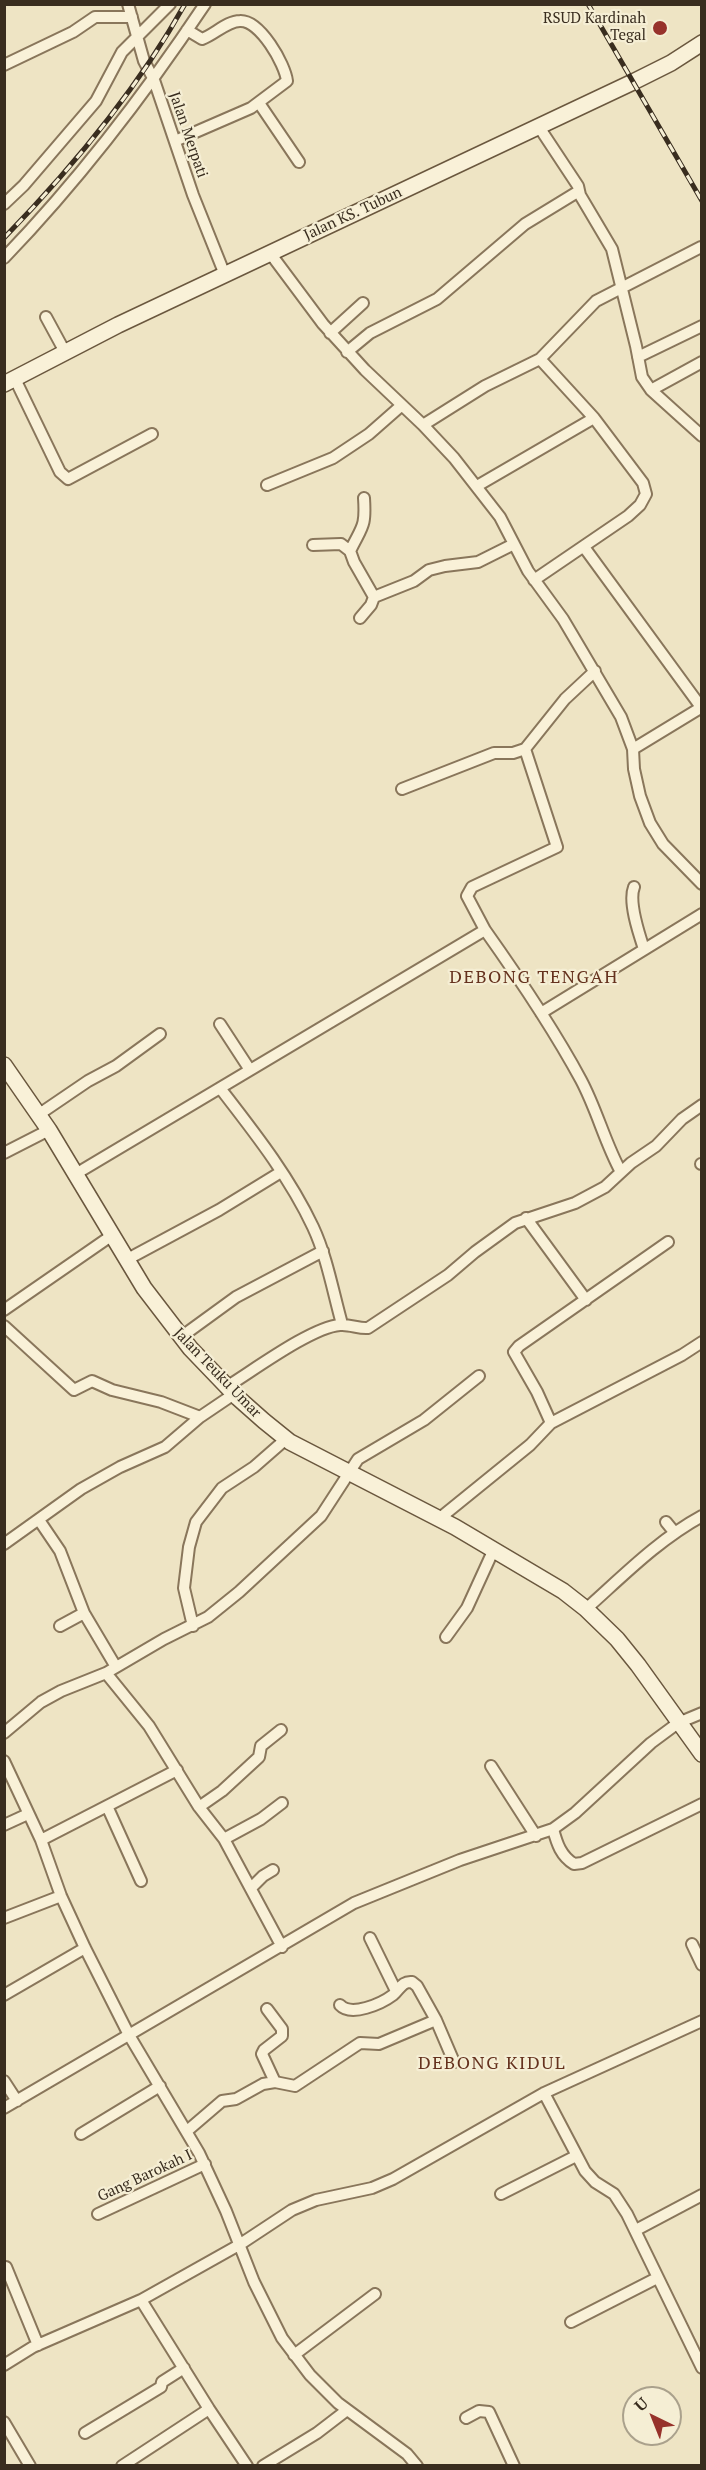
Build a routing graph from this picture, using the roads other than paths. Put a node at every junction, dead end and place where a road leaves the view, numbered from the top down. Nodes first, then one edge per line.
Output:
1 (128, 4) edge
2 (170, 4) edge
3 (205, 4) edge
4 (132, 17) junction
5 (187, 30) junction
6 (136, 38) junction
7 (702, 43) edge
8 (4, 65) edge
9 (154, 80) junction
10 (259, 104) junction
11 (539, 127) junction
12 (175, 141) junction
13 (299, 162) dead end
14 (579, 191) junction
15 (4, 204) edge
16 (701, 247) edge
17 (270, 253) junction
18 (4, 258) edge
19 (225, 275) junction
20 (621, 290) junction
21 (363, 303) dead end
22 (46, 317) dead end
23 (702, 326) edge
24 (330, 333) junction
25 (65, 352) junction
26 (347, 352) junction
27 (638, 357) junction
28 (540, 359) junction
29 (702, 362) edge
30 (10, 382) edge
31 (651, 390) junction
32 (402, 405) junction
33 (594, 418) junction
34 (423, 425) junction
35 (152, 434) dead end
36 (702, 436) edge
37 (267, 485) dead end
38 (477, 486) junction
39 (364, 498) dead end
40 (514, 544) junction
41 (313, 545) dead end
42 (584, 547) junction
43 (351, 551) junction
44 (534, 580) junction
45 (374, 597) junction
46 (360, 618) dead end
47 (595, 671) junction
48 (701, 707) edge
49 (525, 749) junction
50 (633, 749) junction
51 (402, 789) dead end
52 (702, 884) edge
53 (634, 888) dead end
54 (702, 914) edge
55 (485, 930) junction
56 (644, 949) junction
57 (541, 1014) junction
58 (220, 1024) dead end
59 (160, 1034) dead end
60 (250, 1070) junction
61 (7, 1073) edge
62 (219, 1088) junction
63 (702, 1105) edge
64 (38, 1115) junction
65 (49, 1130) junction
66 (4, 1153) edge
67 (281, 1172) junction
68 (621, 1172) junction
69 (74, 1175) junction
70 (526, 1218) junction
71 (111, 1236) junction
72 (668, 1242) dead end
73 (323, 1251) junction
74 (126, 1260) junction
75 (586, 1300) junction
76 (4, 1310) edge
77 (342, 1324) junction
78 (4, 1326) edge
79 (181, 1336) junction
80 (702, 1342) edge
81 (479, 1376) dead end
82 (231, 1390) junction
83 (200, 1417) junction
84 (551, 1424) junction
85 (286, 1439) junction
86 (350, 1473) junction
87 (702, 1516) edge
88 (440, 1518) junction
89 (39, 1520) junction
90 (666, 1522) dead end
91 (675, 1533) junction
92 (4, 1544) edge
93 (494, 1549) junction
94 (586, 1609) junction
95 (84, 1613) junction
96 (60, 1626) dead end
97 (193, 1626) junction
98 (446, 1637) dead end
99 (111, 1670) junction
100 (702, 1713) edge
101 (678, 1723) junction
102 (281, 1730) dead end
103 (4, 1733) edge
104 (702, 1754) edge
105 (4, 1761) edge
106 (491, 1766) dead end
107 (177, 1770) junction
108 (282, 1803) dead end
109 (702, 1804) edge
110 (107, 1806) junction
111 (200, 1808) junction
112 (28, 1814) junction
113 (4, 1824) edge
114 (553, 1829) junction
115 (536, 1836) junction
116 (224, 1839) junction
117 (41, 1840) junction
118 (273, 1870) dead end
119 (141, 1881) dead end
120 (251, 1888) junction
121 (61, 1896) junction
122 (4, 1918) edge
123 (370, 1938) dead end
124 (692, 1944) dead end
125 (282, 1947) junction
126 (85, 1948) junction
127 (702, 1965) edge
128 (396, 1991) junction
129 (4, 1995) edge
130 (340, 2005) dead end
131 (267, 2009) dead end
132 (436, 2020) junction
133 (702, 2021) edge
134 (129, 2035) junction
135 (454, 2062) dead end
136 (4, 2081) edge
137 (274, 2082) junction
138 (160, 2086) junction
139 (544, 2093) junction
140 (17, 2101) junction
141 (4, 2108) edge
142 (187, 2131) junction
143 (81, 2134) dead end
144 (576, 2156) junction
145 (205, 2164) junction
146 (501, 2194) dead end
147 (702, 2195) edge
148 (98, 2214) dead end
149 (636, 2230) junction
150 (239, 2245) junction
151 (6, 2267) dead end
152 (657, 2278) junction
153 (375, 2294) dead end
154 (141, 2300) junction
155 (571, 2322) dead end
156 (38, 2345) junction
157 (294, 2355) junction
158 (4, 2365) edge
159 (184, 2368) junction
160 (702, 2368) edge
161 (209, 2409) junction
162 (347, 2410) junction
163 (466, 2418) dead end
164 (4, 2422) edge
165 (85, 2433) dead end
166 (30, 2466) edge
167 (122, 2466) edge
168 (247, 2466) edge
169 (263, 2466) edge
170 (417, 2466) edge
171 (514, 2466) edge

1 - 4 street, Jalan Merpati
2 - 6 street
3 - 5 street
4 - 6 street, Jalan Merpati
4 - 8 street
5 - 9 street
5 - 10 street
6 - 9 street, Jalan Merpati
6 - 15 street
7 - 11 main road, Jalan KS. Tubun
9 - 12 street, Jalan Merpati
9 - 18 street
10 - 12 street
10 - 13 street
11 - 14 street
11 - 17 main road, Jalan KS. Tubun
12 - 19 street, Jalan Merpati
14 - 20 street
14 - 26 street
16 - 20 street
17 - 19 main road, Jalan KS. Tubun
17 - 24 street
19 - 25 main road, Jalan KS. Tubun
20 - 27 street
20 - 28 street
21 - 24 street
22 - 25 street
23 - 27 street
24 - 26 street
25 - 30 main road, Jalan KS. Tubun
26 - 32 street
27 - 31 street
28 - 33 street
28 - 34 street
29 - 31 street
30 - 35 street
31 - 36 street
32 - 34 street
32 - 37 street
33 - 38 street
33 - 42 street
34 - 38 street
38 - 40 street
39 - 43 street
40 - 44 street
40 - 45 street
41 - 43 street
42 - 44 street
42 - 48 street
43 - 45 street
44 - 47 street
45 - 46 street
47 - 49 street
47 - 50 street
48 - 50 street
49 - 51 street
49 - 55 street
50 - 52 street
53 - 56 street
54 - 56 street
55 - 57 street
55 - 60 street
56 - 57 street
57 - 68 street
58 - 60 street
59 - 64 street
60 - 62 street
61 - 64 main road, Jalan Teuku Umar
62 - 67 street
62 - 69 street
63 - 68 street
64 - 65 main road, Jalan Teuku Umar
65 - 66 street
65 - 69 main road, Jalan Teuku Umar
67 - 73 street
67 - 74 street
68 - 70 street
69 - 71 main road, Jalan Teuku Umar
70 - 75 street
70 - 77 street
71 - 74 main road, Jalan Teuku Umar
71 - 76 street
72 - 75 street
73 - 77 street
73 - 79 street
74 - 79 main road, Jalan Teuku Umar
75 - 84 street
77 - 82 street
78 - 83 street
79 - 82 main road, Jalan Teuku Umar
80 - 84 street
81 - 86 street
82 - 83 street
82 - 85 main road, Jalan Teuku Umar
83 - 89 street
84 - 88 street
85 - 86 main road, Jalan Teuku Umar
85 - 97 street
86 - 88 main road, Jalan Teuku Umar
86 - 97 street
87 - 91 street
88 - 93 main road, Jalan Teuku Umar
89 - 92 street
89 - 95 street
90 - 91 street
91 - 94 street
93 - 94 main road, Jalan Teuku Umar
93 - 98 street
94 - 101 main road, Jalan Teuku Umar
95 - 96 street
95 - 99 street
97 - 99 street
99 - 103 street
99 - 107 street
100 - 101 street
101 - 104 main road, Jalan Teuku Umar
101 - 114 street
102 - 111 street
105 - 112 street
106 - 115 street
107 - 110 street
107 - 111 street
108 - 116 street
109 - 114 street
110 - 117 street
110 - 119 street
111 - 116 street
112 - 113 street
112 - 117 street
114 - 115 street
115 - 125 street
116 - 120 street
117 - 121 street
118 - 120 street
120 - 125 street
121 - 122 street
121 - 126 street
123 - 128 street
124 - 127 street
125 - 134 street
126 - 129 street
126 - 134 street
128 - 130 street
128 - 132 street
131 - 137 street
132 - 135 street
132 - 137 street
133 - 139 street
134 - 138 street
134 - 140 street
136 - 140 street
137 - 142 street
138 - 142 street
138 - 143 street
139 - 144 street
139 - 150 street
140 - 141 street
142 - 145 street
144 - 146 street
144 - 149 street
145 - 148 street, Gang Barokah I
145 - 150 street
147 - 149 street
149 - 152 street
150 - 154 street
150 - 157 street
151 - 156 street
152 - 155 street
152 - 160 street
153 - 157 street
154 - 156 street
154 - 159 street
156 - 158 street
157 - 162 street
159 - 161 street
159 - 165 street
161 - 167 street
161 - 168 street
162 - 169 street
162 - 170 street
163 - 171 street
164 - 166 street

